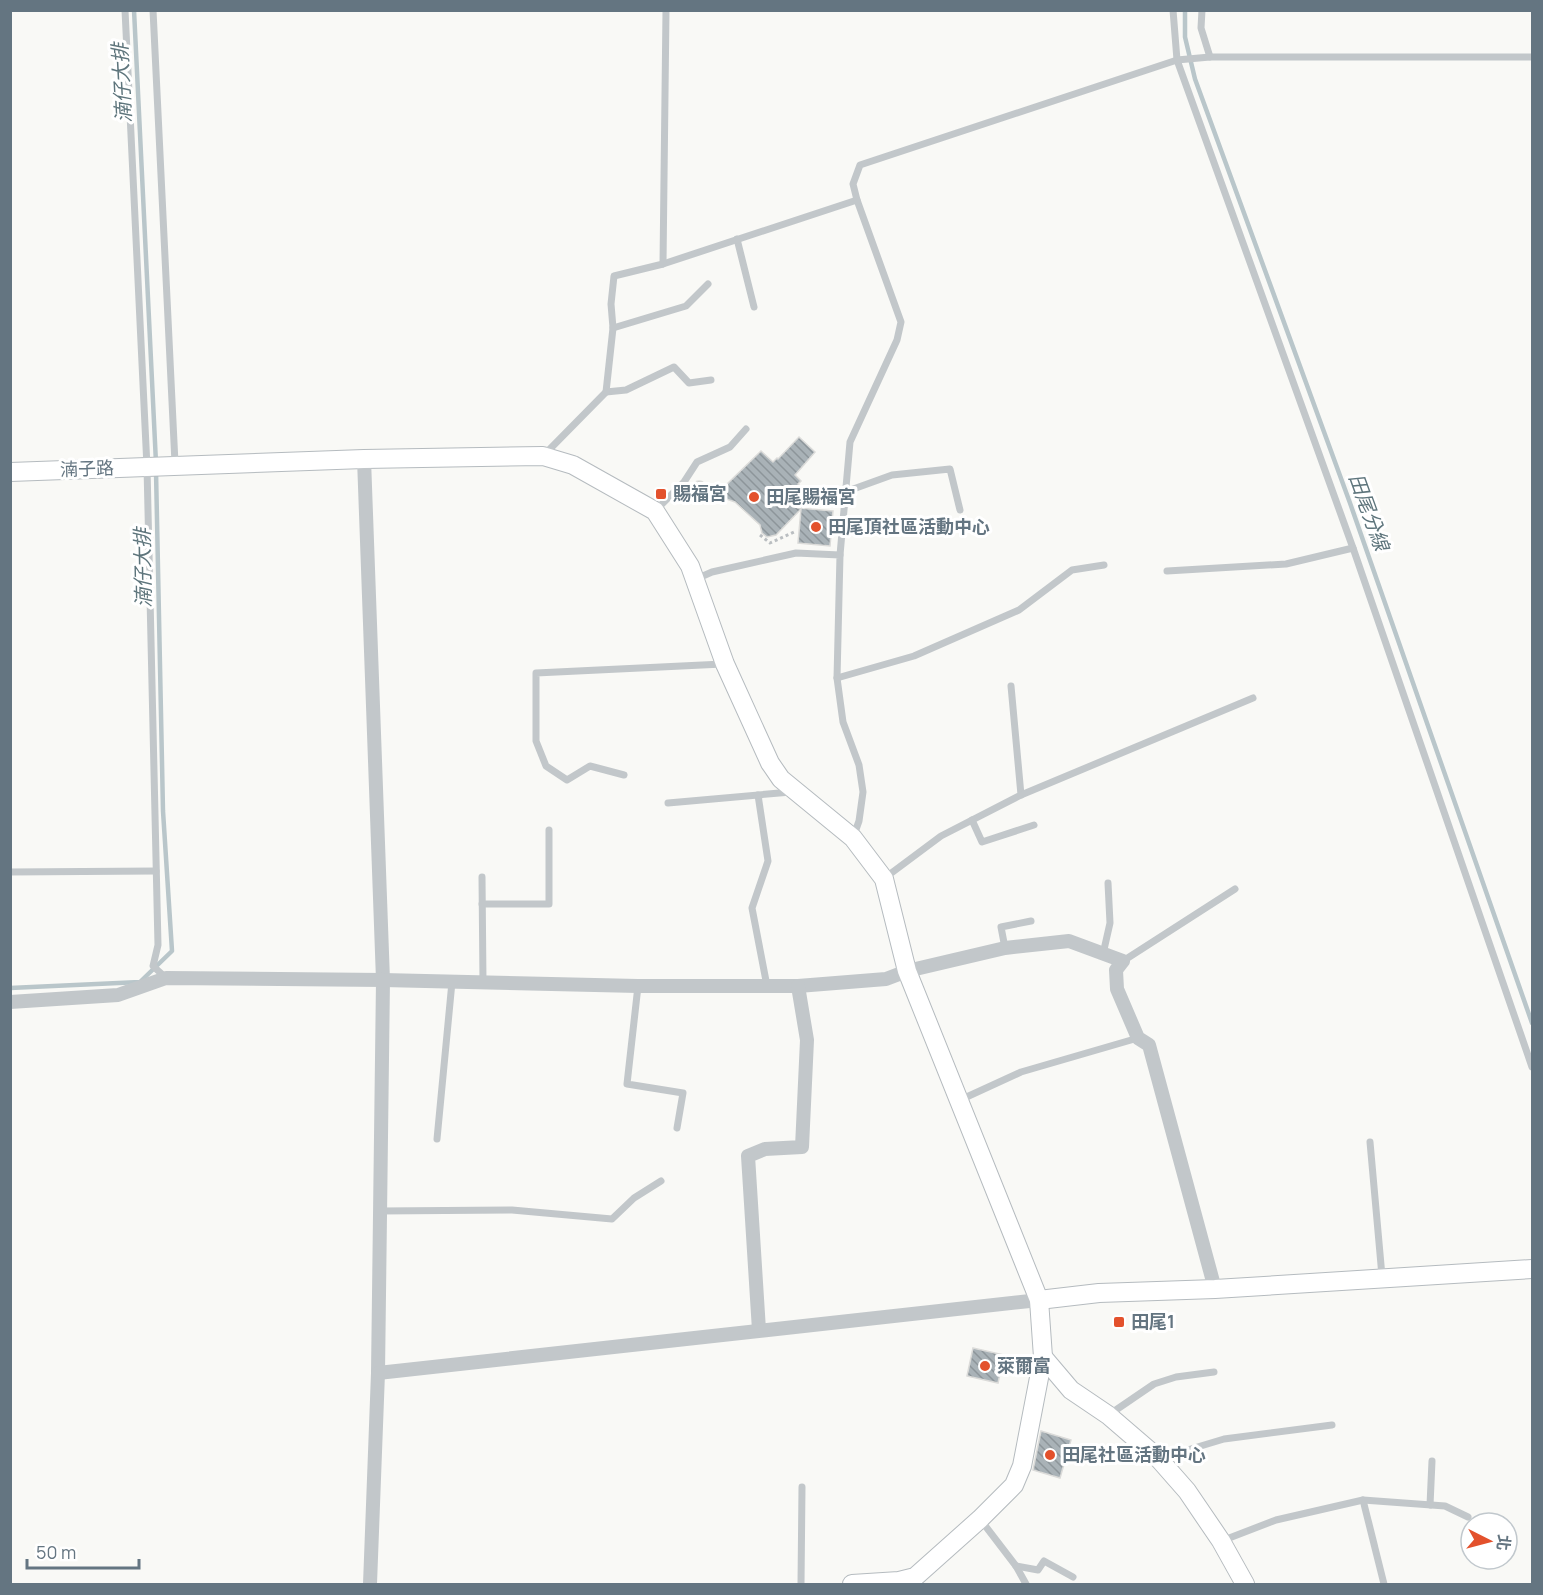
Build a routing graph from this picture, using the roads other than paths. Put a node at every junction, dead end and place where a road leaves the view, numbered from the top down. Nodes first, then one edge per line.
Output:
1 (125, 10) edge
2 (153, 10) edge
3 (666, 10) edge
4 (1173, 10) edge
5 (1202, 10) edge
6 (1210, 57) junction
7 (1533, 57) edge
8 (1177, 60) junction
9 (857, 200) junction
10 (737, 239) junction
11 (663, 264) junction
12 (708, 284) dead end
13 (754, 307) dead end
14 (613, 328) junction
15 (711, 380) dead end
16 (606, 392) junction
17 (746, 429) dead end
18 (543, 456) junction
19 (364, 459) junction
20 (158, 466) junction
21 (10, 472) edge
22 (845, 492) junction
23 (960, 510) dead end
24 (655, 511) junction
25 (1353, 548) junction
26 (840, 555) junction
27 (1104, 565) dead end
28 (694, 568) junction
29 (1167, 571) dead end
30 (725, 664) junction
31 (837, 678) junction
32 (1011, 686) dead end
33 (1253, 698) dead end
34 (624, 775) dead end
35 (795, 792) junction
36 (758, 795) junction
37 (1021, 795) junction
38 (668, 803) dead end
39 (972, 820) junction
40 (1034, 825) dead end
41 (549, 830) dead end
42 (853, 838) junction
43 (156, 871) junction
44 (10, 872) edge
45 (482, 877) dead end
46 (884, 879) junction
47 (1108, 884) dead end
48 (1235, 889) dead end
49 (482, 904) junction
50 (1031, 921) dead end
51 (1005, 948) junction
52 (1103, 954) junction
53 (1123, 961) junction
54 (907, 971) junction
55 (166, 978) junction
56 (383, 980) junction
57 (452, 982) junction
58 (483, 982) junction
59 (638, 986) junction
60 (767, 986) junction
61 (798, 986) junction
62 (10, 1002) edge
63 (1138, 1038) junction
64 (1533, 1067) edge
65 (959, 1100) junction
66 (677, 1128) dead end
67 (437, 1139) dead end
68 (1370, 1142) dead end
69 (661, 1181) dead end
70 (380, 1211) junction
71 (1533, 1269) edge
72 (1383, 1279) junction
73 (1215, 1289) junction
74 (1039, 1300) junction
75 (759, 1330) junction
76 (1043, 1357) junction
77 (1214, 1372) dead end
78 (378, 1373) junction
79 (1108, 1415) junction
80 (1332, 1425) dead end
81 (1158, 1458) junction
82 (1432, 1461) dead end
83 (802, 1487) dead end
84 (1363, 1500) junction
85 (1430, 1505) junction
86 (1459, 1513) edge
87 (980, 1520) junction
88 (1221, 1541) junction
89 (1016, 1566) junction
90 (1073, 1577) dead end
91 (370, 1584) edge
92 (801, 1584) edge
93 (852, 1584) edge
94 (1026, 1584) edge
95 (1245, 1584) edge
96 (1384, 1584) edge

1 - 20 lane
2 - 20 lane
3 - 11 lane
4 - 8 lane
5 - 6 lane
6 - 7 lane
6 - 8 lane
8 - 9 lane
8 - 25 lane
9 - 10 lane
9 - 22 lane
10 - 11 lane
10 - 13 lane
11 - 14 lane
12 - 14 lane
14 - 16 lane
15 - 16 lane
16 - 18 lane
17 - 24 lane
18 - 19 street, 湳子路
18 - 24 street, 湳子路
19 - 20 street, 湳子路
19 - 56 street
20 - 21 street, 湳子路
20 - 43 lane
22 - 23 lane
22 - 26 lane
24 - 28 street
25 - 29 lane
25 - 64 lane
26 - 28 lane
26 - 31 lane
27 - 31 lane
28 - 30 street
30 - 34 lane
30 - 35 street
31 - 42 lane
32 - 37 lane
33 - 37 lane
35 - 36 lane
35 - 42 street
36 - 38 lane
36 - 60 lane
37 - 39 lane
39 - 40 lane
39 - 46 lane
41 - 49 lane
42 - 46 street
43 - 44 lane
43 - 55 lane
45 - 49 lane
46 - 54 street
47 - 52 lane
48 - 53 lane
49 - 58 lane
50 - 51 lane
51 - 52 street
51 - 54 street
52 - 53 street
53 - 63 street
54 - 61 street
54 - 65 street
55 - 56 street
55 - 62 street
56 - 57 street
56 - 70 street
57 - 58 street
57 - 67 lane
58 - 59 street
59 - 60 street
59 - 66 lane
60 - 61 street
61 - 75 street
63 - 65 lane
63 - 73 street
65 - 74 street
68 - 72 lane
69 - 70 lane
70 - 78 street
71 - 72 street
72 - 73 street
73 - 74 street
74 - 75 street
74 - 76 street
75 - 78 street
76 - 79 street
76 - 87 street
77 - 79 lane
78 - 91 street
79 - 81 street
80 - 81 lane
81 - 88 street
82 - 85 lane
83 - 92 lane
84 - 85 lane
84 - 88 lane
84 - 96 lane
85 - 86 lane
87 - 89 lane
87 - 93 street
88 - 95 street
89 - 90 lane
89 - 94 lane

